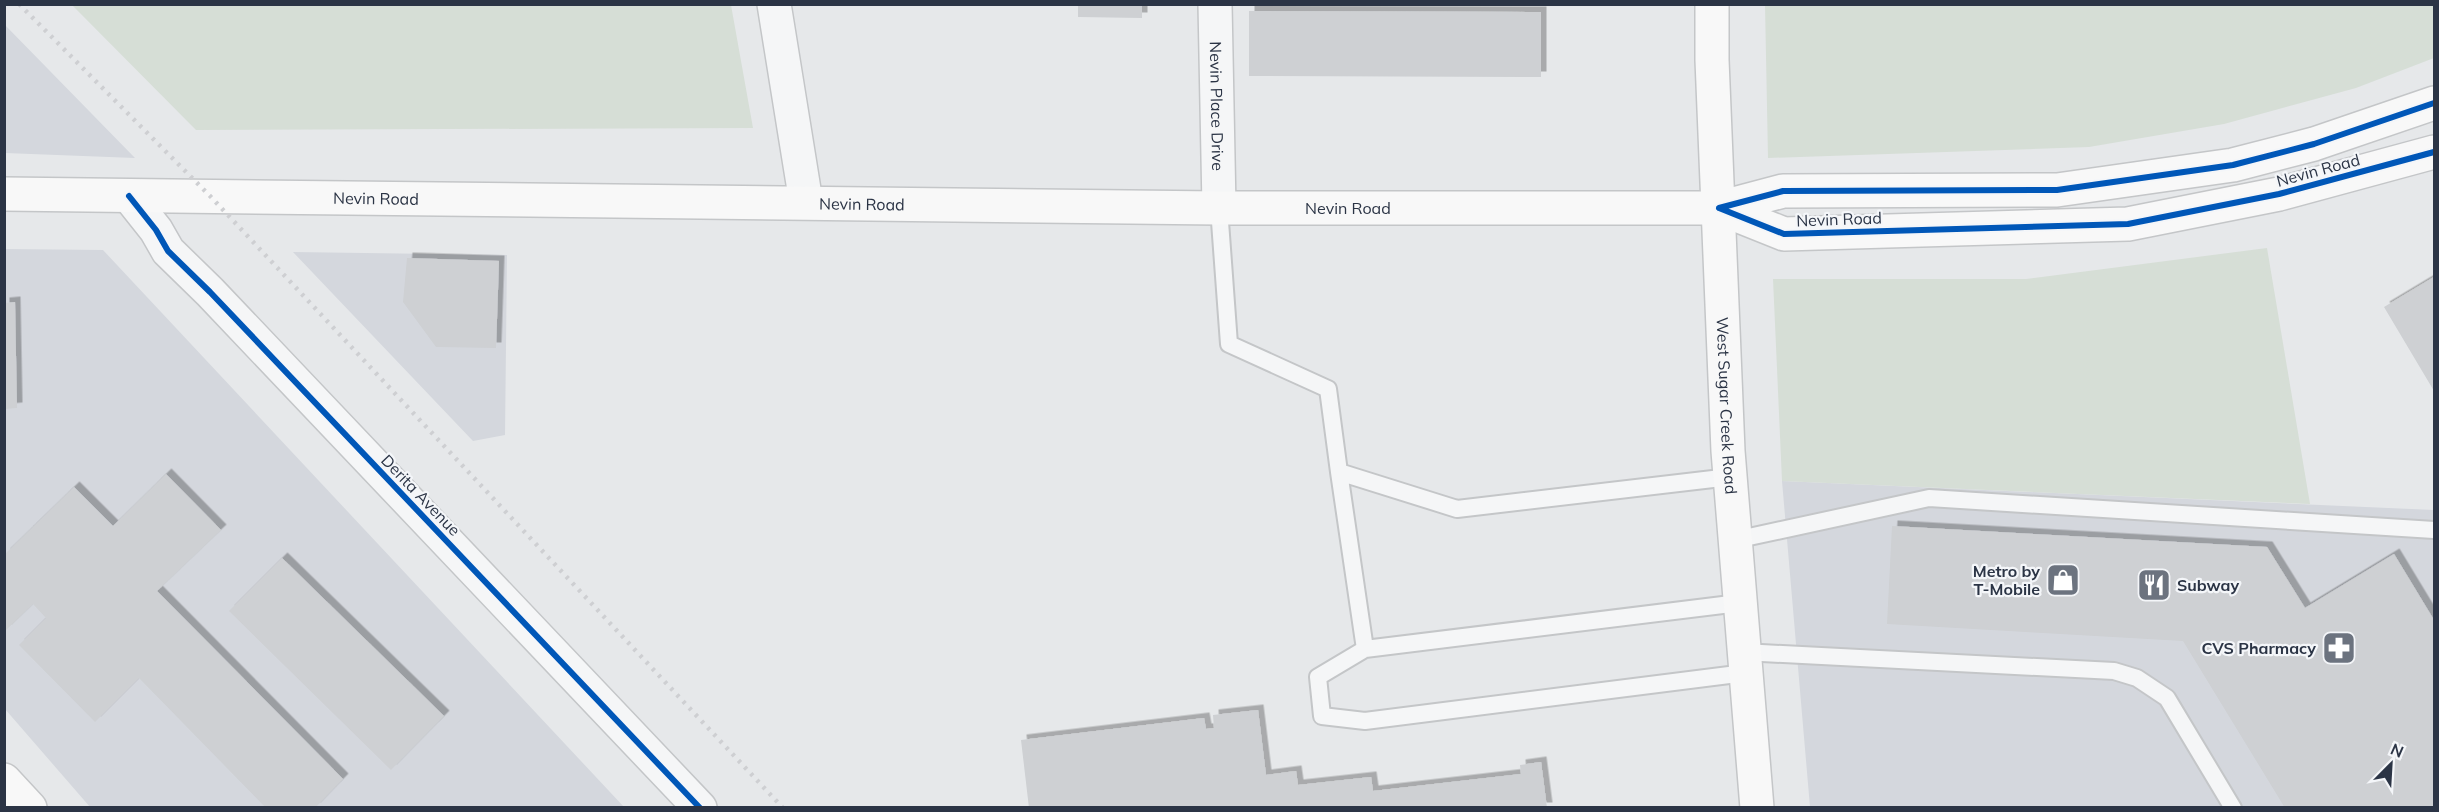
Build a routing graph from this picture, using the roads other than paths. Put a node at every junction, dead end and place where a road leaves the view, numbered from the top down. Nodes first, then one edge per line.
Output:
1 (774, 4) edge
2 (1215, 4) edge
3 (1712, 4) edge
4 (2434, 103) edge
5 (2434, 152) edge
6 (4, 194) edge
7 (129, 196) junction
8 (806, 202) junction
9 (1219, 208) junction
10 (1719, 208) junction
11 (1339, 472) junction
12 (1730, 477) junction
13 (2434, 530) edge
14 (1735, 540) junction
15 (1739, 603) junction
16 (1365, 649) junction
17 (1744, 663) junction
18 (4, 780) edge
19 (30, 807) edge
20 (699, 807) edge
21 (1757, 807) edge
22 (2234, 807) edge

1 - 8 street
2 - 9 street, Nevin Place Drive
3 - 10 main road, West Sugar Creek Road
4 - 10 main road, Nevin Road
5 - 10 main road, Nevin Road
6 - 7 main road, Nevin Road
7 - 8 main road, Nevin Road
7 - 20 street, Derita Avenue
8 - 9 main road, Nevin Road
9 - 10 main road, Nevin Road
9 - 11 lane
10 - 12 main road, West Sugar Creek Road
11 - 12 lane
11 - 16 lane
12 - 14 main road, West Sugar Creek Road
13 - 14 lane
14 - 15 main road, West Sugar Creek Road
15 - 16 lane
15 - 17 main road, West Sugar Creek Road
16 - 17 lane
17 - 21 main road, West Sugar Creek Road
17 - 22 lane
18 - 19 main road

